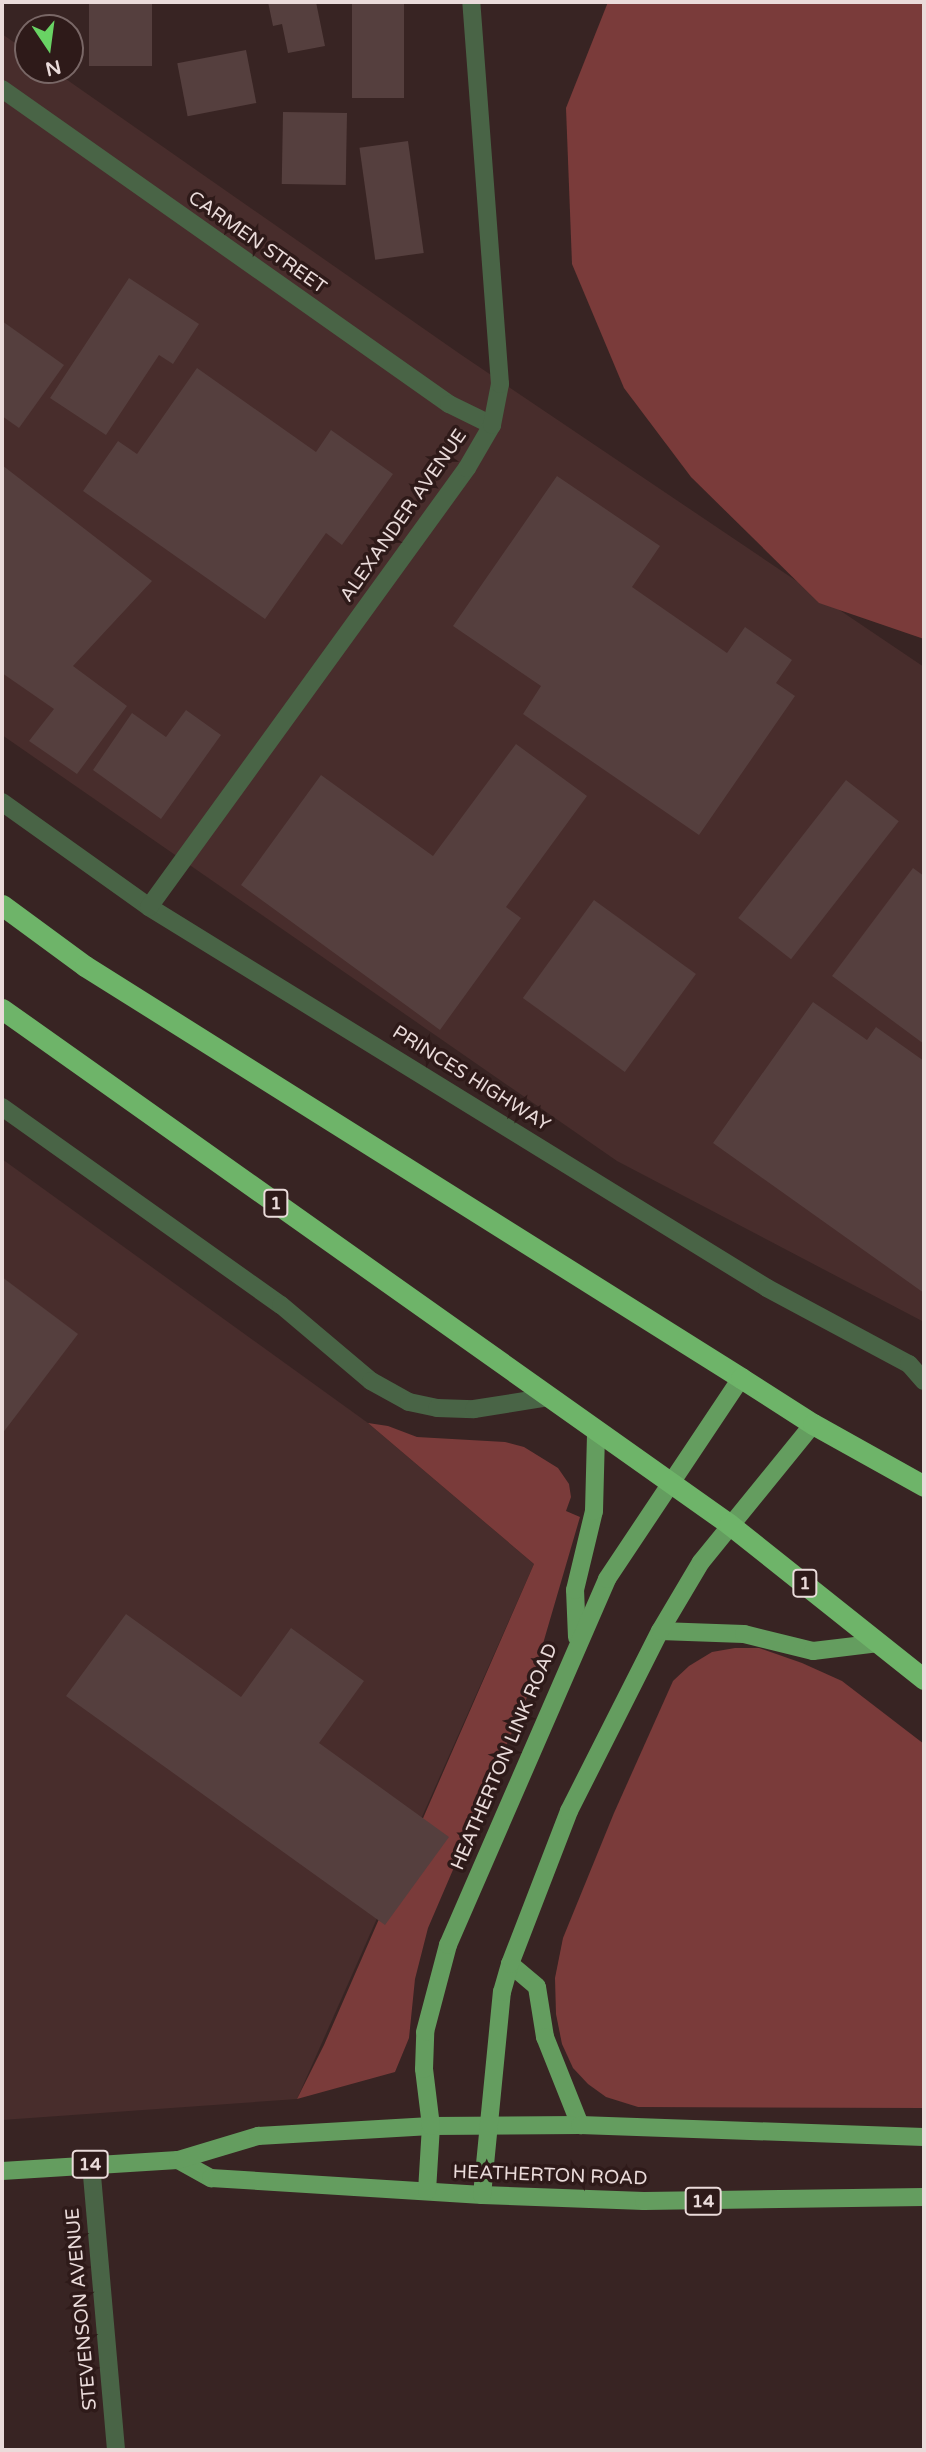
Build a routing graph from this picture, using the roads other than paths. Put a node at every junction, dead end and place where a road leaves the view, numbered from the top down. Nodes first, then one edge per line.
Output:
1 (471, 2) edge
2 (2, 89) edge
3 (492, 425) junction
4 (2, 802) edge
5 (2, 905) edge
6 (149, 907) junction
7 (2, 1009) edge
8 (2, 1107) edge
9 (741, 1378) junction
10 (924, 1381) edge
11 (550, 1397) junction
12 (813, 1424) junction
13 (596, 1432) junction
14 (671, 1483) junction
15 (924, 1486) edge
16 (729, 1524) junction
17 (660, 1631) junction
18 (578, 1641) junction
19 (880, 1643) junction
20 (924, 1679) edge
21 (510, 1964) junction
22 (580, 2125) junction
23 (432, 2126) junction
24 (489, 2127) junction
25 (924, 2137) edge
26 (178, 2160) junction
27 (91, 2164) junction
28 (2, 2171) edge
29 (427, 2192) junction
30 (482, 2195) junction
31 (924, 2197) edge
32 (116, 2450) edge

1 - 3 street, ALEXANDER AVENUE
2 - 3 street, CARMEN STREET
3 - 6 street, ALEXANDER AVENUE
4 - 6 street, PRINCES HIGHWAY
5 - 9 highway
6 - 10 street, PRINCES HIGHWAY
7 - 11 highway, 1
8 - 11 street
9 - 12 highway
9 - 14 main road, HEATHERTON LINK ROAD
11 - 13 highway, 1
12 - 15 highway
12 - 16 main road
13 - 14 highway, 1
13 - 18 main road
14 - 16 highway, 1
14 - 18 main road, HEATHERTON LINK ROAD
16 - 17 main road
16 - 19 highway, 1
17 - 19 main road
17 - 21 main road
18 - 23 main road, HEATHERTON LINK ROAD
19 - 20 highway, 1
21 - 22 main road
21 - 24 main road
22 - 24 main road, 14
22 - 25 main road, 14
23 - 24 main road, 14
23 - 26 main road, 14
23 - 29 main road, HEATHERTON LINK ROAD
24 - 30 main road
26 - 27 main road, 14
26 - 29 main road, HEATHERTON ROAD / 14
27 - 28 main road, 14
27 - 32 street, STEVENSON AVENUE
29 - 30 main road, HEATHERTON ROAD / 14
30 - 31 main road, HEATHERTON ROAD / 14

